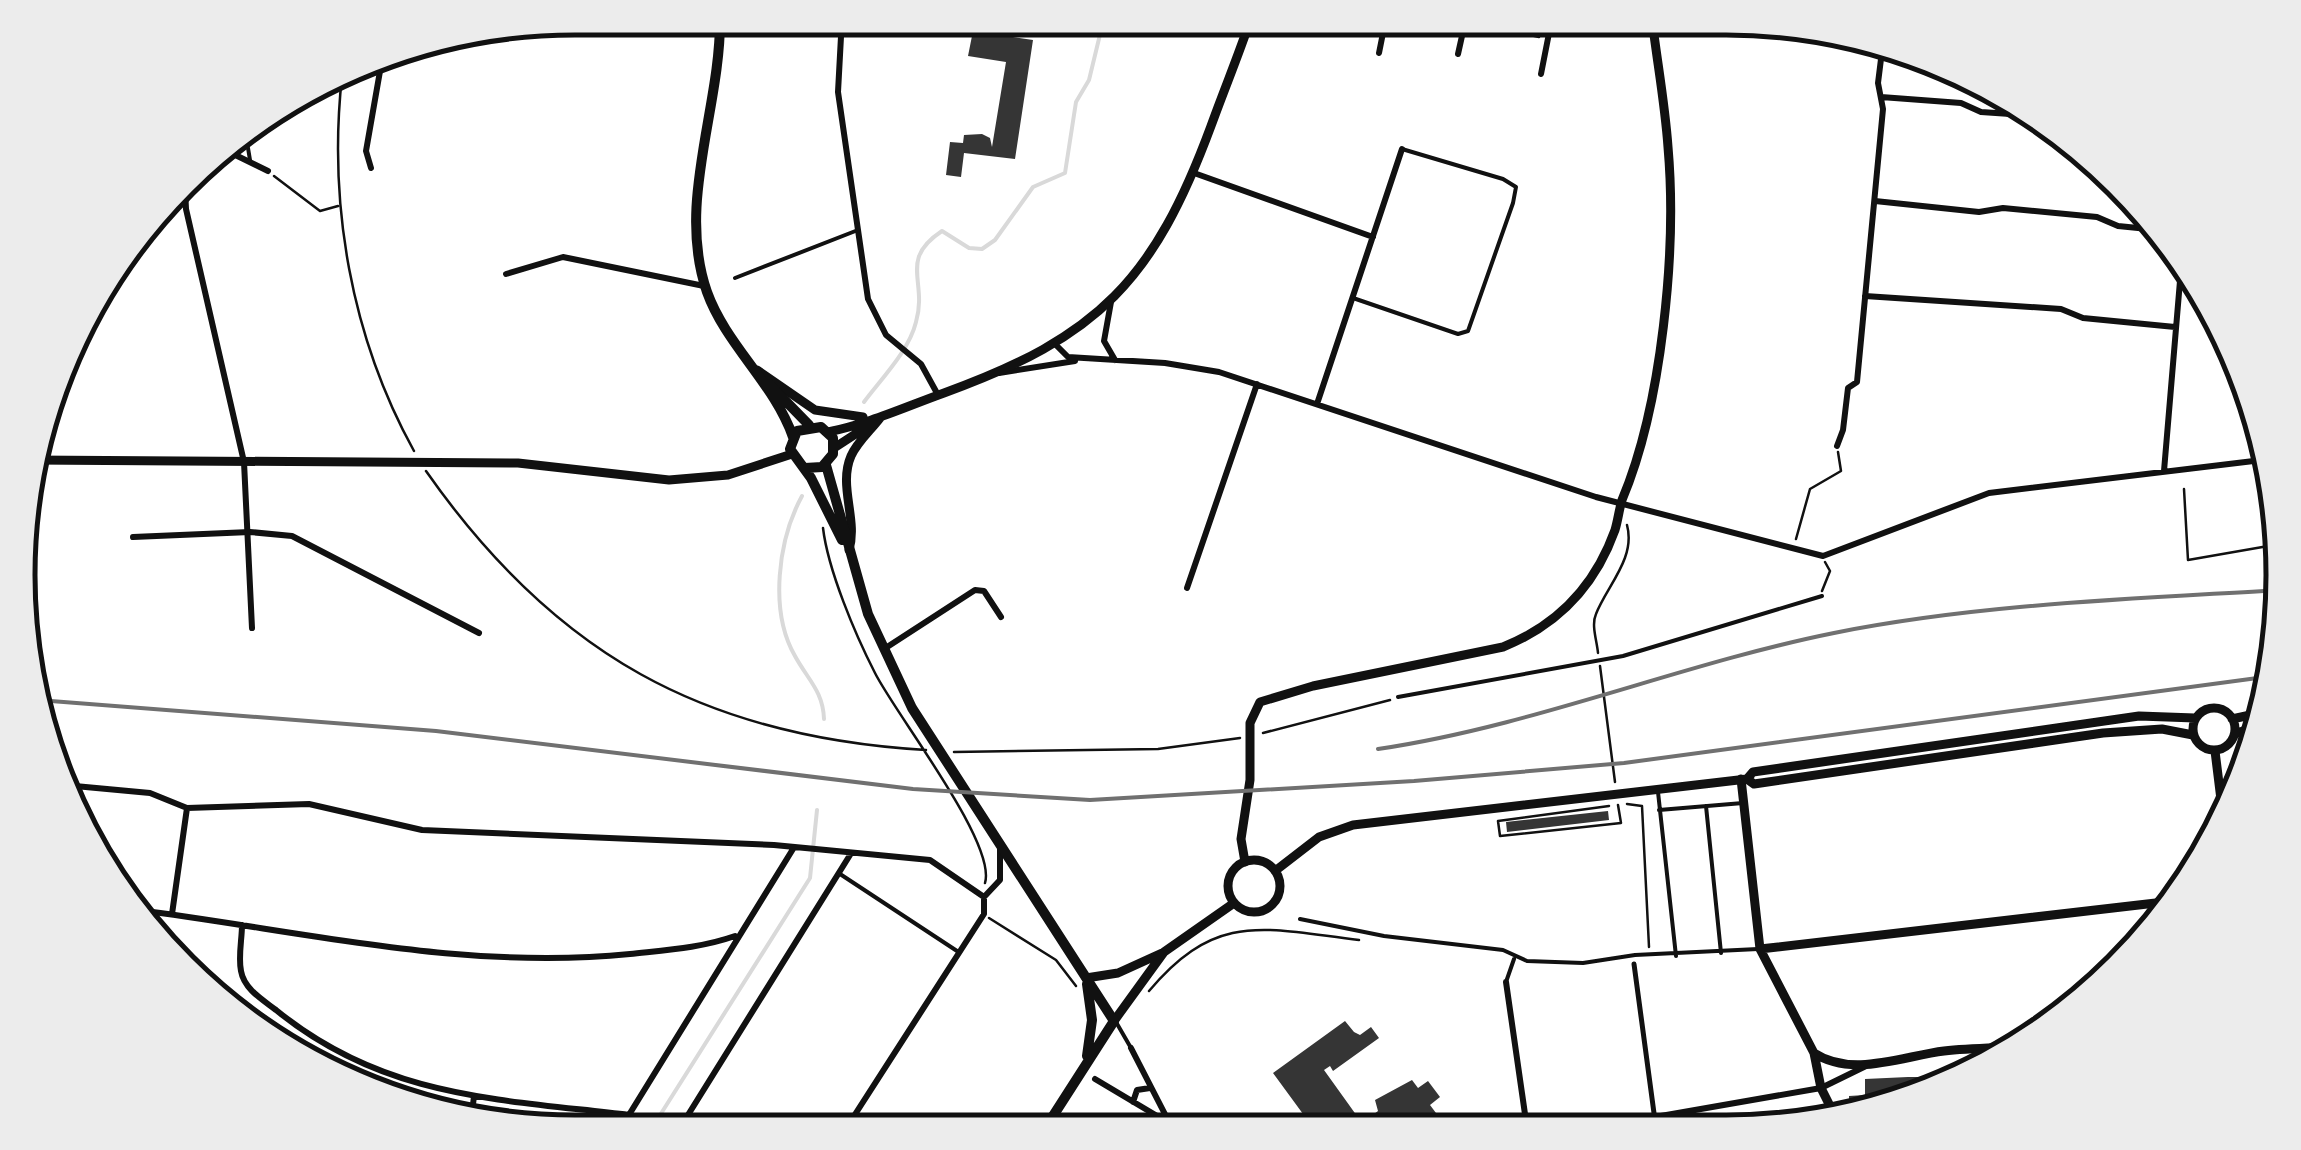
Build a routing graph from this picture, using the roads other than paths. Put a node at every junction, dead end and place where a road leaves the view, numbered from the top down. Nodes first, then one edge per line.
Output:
1 (719, 35) edge
2 (841, 35) edge
3 (1245, 35) edge
4 (1383, 35) edge
5 (1462, 35) edge
6 (1549, 35) edge
7 (1654, 35) edge
8 (1379, 53) dead end
9 (1458, 54) dead end
10 (1882, 58) edge
11 (379, 72) edge
12 (1541, 74) dead end
13 (1881, 97) junction
14 (2007, 114) edge
15 (246, 147) edge
16 (1402, 149) joint
17 (237, 155) edge
18 (250, 160) junction
19 (371, 168) dead end
20 (268, 171) road end
21 (1194, 172) junction
22 (186, 201) edge
23 (1874, 201) junction
24 (2139, 228) edge
25 (858, 230) junction
26 (1372, 237) junction
27 (506, 274) dead end
28 (735, 278) dead end
29 (2180, 282) edge
30 (706, 286) junction
31 (1865, 296) junction
32 (1353, 298) junction
33 (1111, 302) junction
34 (2175, 327) junction
35 (1055, 344) junction
36 (1081, 360) junction
37 (1116, 360) junction
38 (750, 366) junction
39 (996, 374) junction
40 (1258, 384) junction
41 (938, 395) junction
42 (1317, 404) junction
43 (880, 418) junction
44 (809, 425) junction
45 (828, 432) junction
46 (793, 436) junction
47 (1837, 446) road end
48 (834, 448) junction
49 (792, 454) junction
50 (47, 460) edge
51 (2254, 461) edge
52 (244, 462) junction
53 (826, 465) junction
54 (805, 468) junction
55 (2164, 471) junction
56 (1621, 504) junction
57 (248, 532) junction
58 (133, 537) dead end
59 (848, 552) junction
60 (1187, 588) dead end
61 (1822, 596) road end
62 (1002, 617) dead end
63 (252, 628) dead end
64 (479, 633) dead end
65 (884, 650) junction
66 (1398, 697) road end
67 (2248, 716) edge
68 (2195, 718) junction
69 (2232, 719) junction
70 (2243, 731) edge
71 (2235, 734) junction
72 (2193, 735) junction
73 (2216, 751) junction
74 (1744, 779) junction
75 (78, 787) edge
76 (1658, 787) junction
77 (2220, 792) edge
78 (1743, 803) junction
79 (1706, 806) junction
80 (187, 808) junction
81 (1659, 810) junction
82 (1000, 845) junction
83 (797, 849) junction
84 (850, 855) junction
85 (1245, 862) junction
86 (1275, 871) junction
87 (840, 874) junction
88 (984, 896) junction
89 (1234, 903) junction
90 (2154, 904) edge
91 (153, 912) edge
92 (172, 914) junction
93 (1300, 919) dead end
94 (242, 925) junction
95 (735, 936) junction
96 (1760, 949) junction
97 (1164, 952) junction
98 (960, 953) junction
99 (1721, 953) junction
100 (1676, 956) junction
101 (1514, 958) junction
102 (1634, 964) dead end
103 (1086, 978) junction
104 (1506, 982) joint
105 (1114, 1020) junction
106 (1132, 1048) joint
107 (1985, 1049) edge
108 (1814, 1053) junction
109 (1086, 1062) junction
110 (1869, 1065) junction
111 (1095, 1079) dead end
112 (1150, 1088) junction
113 (1821, 1088) junction
114 (474, 1096) junction
115 (1132, 1102) junction
116 (473, 1105) edge
117 (1830, 1105) edge
118 (630, 1115) joint
119 (688, 1115) edge
120 (854, 1115) edge
121 (1053, 1115) edge
122 (1155, 1115) edge
123 (1165, 1115) edge
124 (1525, 1115) edge
125 (1655, 1115) edge
126 (1666, 1115) edge

1 - 30 main road
2 - 25 street
3 - 21 main road
4 - 8 street
5 - 9 street
6 - 12 street
7 - 56 main road
10 - 13 street
11 - 19 street
13 - 14 street
13 - 23 street
15 - 18 lane
16 - 26 street
16 - 32 lane
17 - 18 street
18 - 20 street
21 - 26 street
21 - 33 main road
22 - 52 street
23 - 24 street
23 - 31 street
25 - 28 lane
25 - 41 street
26 - 32 street
27 - 30 street
29 - 34 street
30 - 38 main road
31 - 34 street
31 - 47 street
32 - 42 street
33 - 35 main road
33 - 37 street
34 - 55 street
35 - 36 street
35 - 39 main road
36 - 37 street
36 - 39 street
37 - 40 street
38 - 43 main road
38 - 44 main road
38 - 46 main road
39 - 41 main road
40 - 42 street
40 - 60 street
41 - 43 main road
42 - 56 street
43 - 45 main road
43 - 48 main road
43 - 59 main road
44 - 45 main road
44 - 46 main road
45 - 48 main road
46 - 49 main road
48 - 53 main road
49 - 52 main road
49 - 54 main road
50 - 52 main road
51 - 55 street
52 - 57 street
53 - 54 main road
53 - 59 main road
54 - 59 main road
55 - 56 street
56 - 85 main road
57 - 58 street
57 - 63 street
57 - 64 street
59 - 65 main road
61 - 66 lane
62 - 65 street
65 - 82 main road
67 - 69 main road
68 - 69 main road
68 - 72 main road
68 - 74 main road
69 - 71 main road
70 - 71 main road
71 - 73 main road
72 - 73 main road
72 - 74 main road
73 - 77 main road
74 - 76 main road
74 - 78 main road
75 - 80 street
76 - 81 lane
76 - 86 main road
78 - 79 lane
78 - 96 main road
79 - 81 lane
79 - 99 lane
80 - 83 street
80 - 92 street
81 - 100 lane
82 - 88 street
82 - 103 main road
83 - 84 street
83 - 95 street
84 - 87 street
84 - 88 street
85 - 86 main road
85 - 89 main road
86 - 89 main road
87 - 98 lane
87 - 119 street
88 - 98 street
89 - 97 main road
90 - 96 main road
91 - 92 street
92 - 94 street
93 - 101 lane
94 - 95 street
94 - 114 street
95 - 118 street
96 - 99 lane
96 - 108 main road
97 - 103 main road
97 - 105 main road
98 - 120 street
99 - 100 lane
100 - 101 lane
101 - 104 lane
102 - 125 street
103 - 105 main road
103 - 109 main road
104 - 124 street
105 - 106 lane
105 - 109 main road
106 - 112 street
107 - 110 main road
108 - 110 main road
108 - 113 main road
109 - 121 main road
110 - 113 street
111 - 115 street
112 - 115 street
112 - 123 street
113 - 117 main road
113 - 126 street
114 - 116 street
114 - 118 street
115 - 122 street

